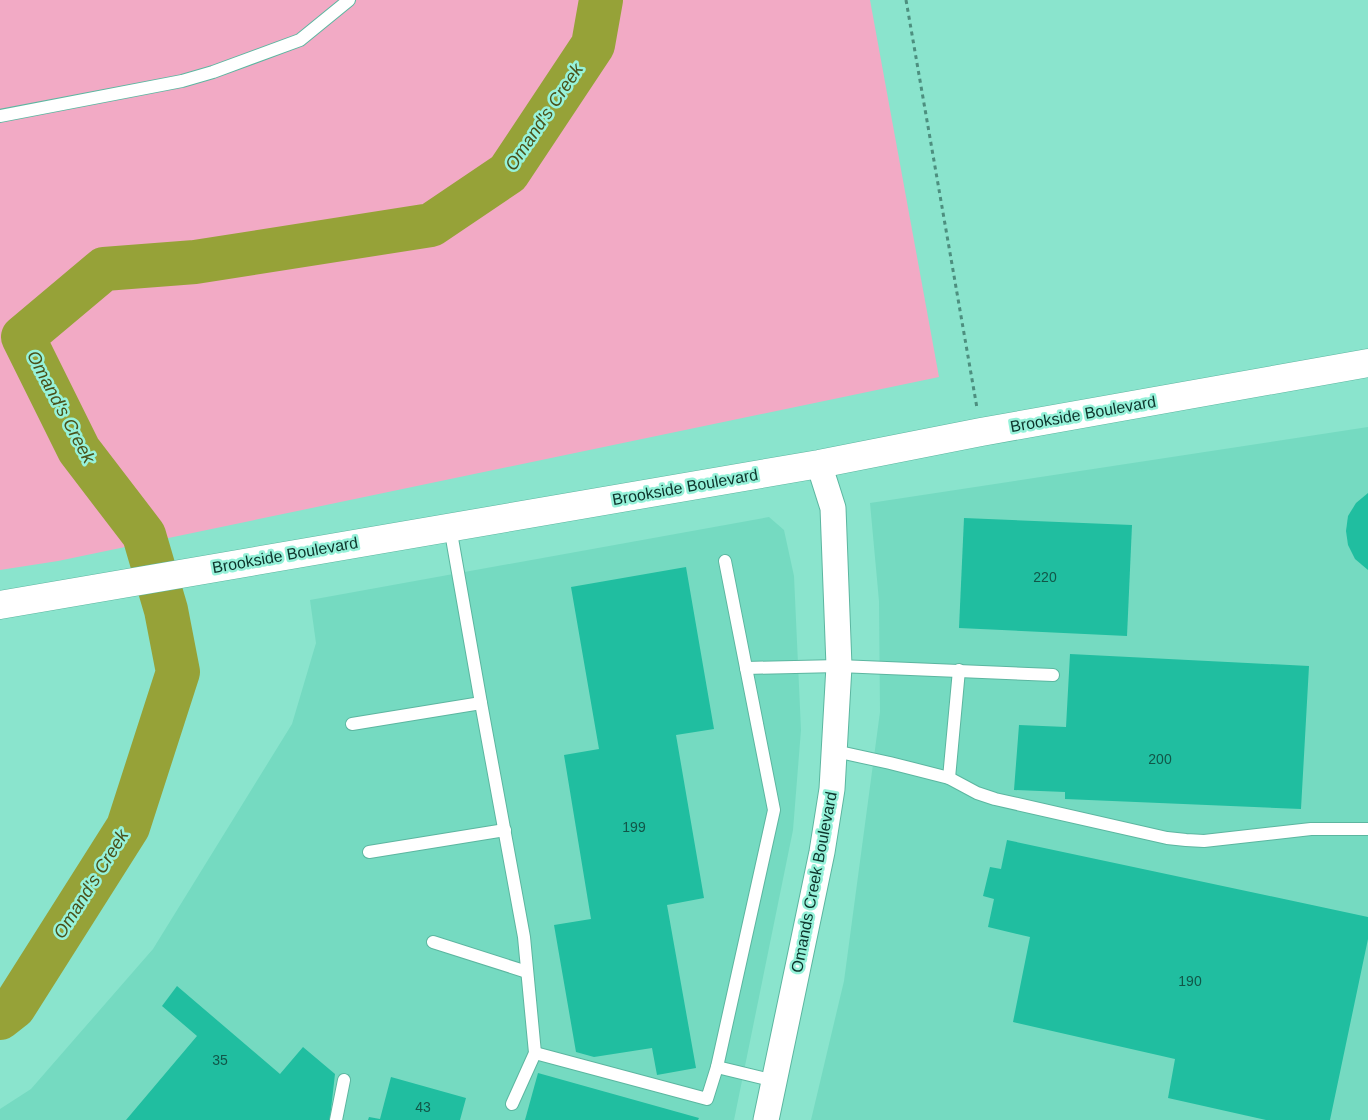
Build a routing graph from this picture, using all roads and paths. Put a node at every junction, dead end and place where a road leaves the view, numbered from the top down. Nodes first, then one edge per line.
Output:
1 (349, 0) edge
2 (906, 0) edge
3 (0, 116) edge
4 (1368, 364) edge
5 (974, 389) dead end
6 (819, 464) junction
7 (450, 527) junction
8 (725, 561) dead end
9 (0, 605) edge
10 (839, 666) junction
11 (746, 668) junction
12 (959, 670) junction
13 (1053, 675) dead end
14 (482, 703) junction
15 (352, 724) dead end
16 (835, 752) junction
17 (949, 778) junction
18 (1368, 829) edge
19 (505, 830) junction
20 (369, 852) dead end
21 (433, 942) dead end
22 (527, 972) junction
23 (536, 1053) junction
24 (717, 1067) junction
25 (344, 1080) dead end
26 (775, 1081) junction
27 (512, 1104) dead end
28 (336, 1120) edge
29 (766, 1120) edge

1 - 3 lane
2 - 5 path
4 - 6 street, Brookside Boulevard
6 - 7 street, Brookside Boulevard
6 - 10 street, Omands Creek Boulevard
7 - 9 street, Brookside Boulevard
7 - 14 lane
8 - 11 lane
10 - 11 lane
10 - 12 lane
10 - 16 street, Omands Creek Boulevard
11 - 24 lane
12 - 13 lane
12 - 17 lane
14 - 15 lane
14 - 19 lane
16 - 17 lane
16 - 26 street, Omands Creek Boulevard
17 - 18 lane
19 - 20 lane
19 - 22 lane
21 - 22 lane
22 - 23 lane
23 - 24 lane
23 - 27 lane
24 - 26 lane
25 - 28 lane
26 - 29 street, Omands Creek Boulevard

